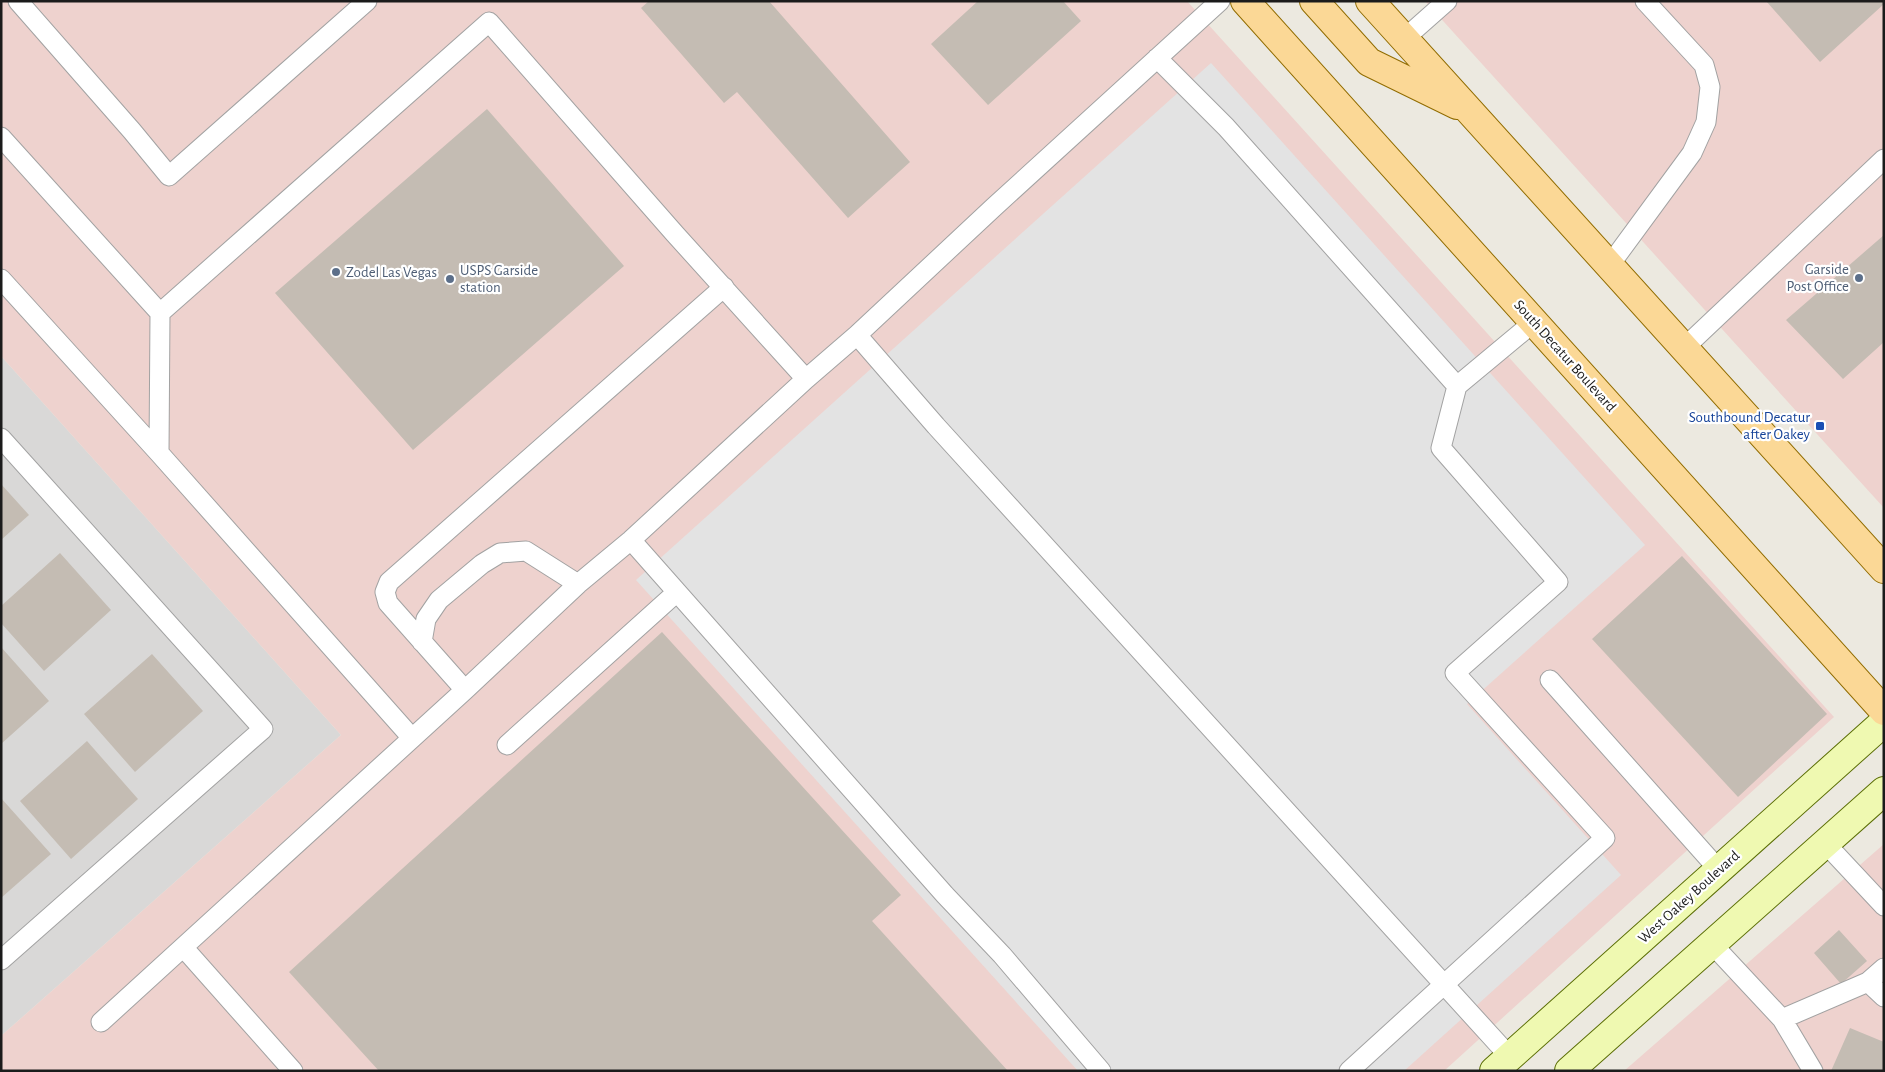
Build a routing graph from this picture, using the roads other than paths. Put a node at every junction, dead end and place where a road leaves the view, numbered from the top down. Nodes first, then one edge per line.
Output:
1 (18, 1) edge
2 (367, 1) edge
3 (1220, 1) edge
4 (1245, 1) edge
5 (1314, 1) edge
6 (1370, 1) edge
7 (1447, 1) edge
8 (1645, 1) edge
9 (1404, 39) junction
10 (1157, 58) junction
11 (1469, 112) junction
12 (1, 137) edge
13 (1884, 159) edge
14 (1609, 266) junction
15 (1, 280) edge
16 (724, 287) junction
17 (160, 312) junction
18 (1534, 322) junction
19 (857, 335) junction
20 (1684, 348) junction
21 (806, 379) junction
22 (1457, 386) junction
23 (1, 438) edge
24 (159, 454) junction
25 (631, 540) junction
26 (1884, 569) edge
27 (578, 584) junction
28 (677, 592) junction
29 (422, 642) junction
30 (1550, 680) dead end
31 (465, 690) junction
32 (1884, 711) edge
33 (1884, 722) edge
34 (412, 738) junction
35 (507, 745) dead end
36 (1884, 791) edge
37 (1826, 843) junction
38 (1719, 870) junction
39 (1884, 906) edge
40 (1712, 944) junction
41 (183, 947) junction
42 (1, 960) edge
43 (1884, 968) edge
44 (1868, 982) junction
45 (1445, 985) junction
46 (1884, 997) edge
47 (1782, 1019) junction
48 (101, 1022) dead end
49 (1502, 1064) edge
50 (1581, 1067) edge
51 (293, 1071) edge
52 (1101, 1071) edge
53 (1349, 1071) edge
54 (1813, 1071) edge

1 - 2 lane
3 - 10 lane
4 - 18 main road, South Decatur Boulevard
5 - 11 main road
6 - 9 main road
7 - 9 lane
8 - 14 lane
9 - 11 main road
10 - 19 lane
10 - 22 lane
11 - 14 main road
12 - 17 lane
13 - 20 lane
14 - 20 main road
15 - 24 lane
16 - 17 lane
16 - 21 lane
16 - 29 lane
17 - 24 lane
18 - 22 lane
18 - 32 main road, South Decatur Boulevard
19 - 21 lane
19 - 45 lane
20 - 26 main road
21 - 25 lane
22 - 45 lane
23 - 42 lane
24 - 34 lane
25 - 27 lane
25 - 28 lane
27 - 29 lane
27 - 31 lane
28 - 35 lane
28 - 52 lane
29 - 31 lane
30 - 38 lane
31 - 34 lane
33 - 38 main road, West Oakey Boulevard
34 - 41 lane
36 - 37 main road
37 - 39 lane
37 - 40 main road
38 - 49 main road, West Oakey Boulevard
40 - 47 lane
40 - 50 main road
41 - 48 lane
41 - 51 lane
43 - 44 lane
44 - 46 lane
44 - 47 lane
45 - 49 lane
45 - 53 lane
47 - 54 lane

